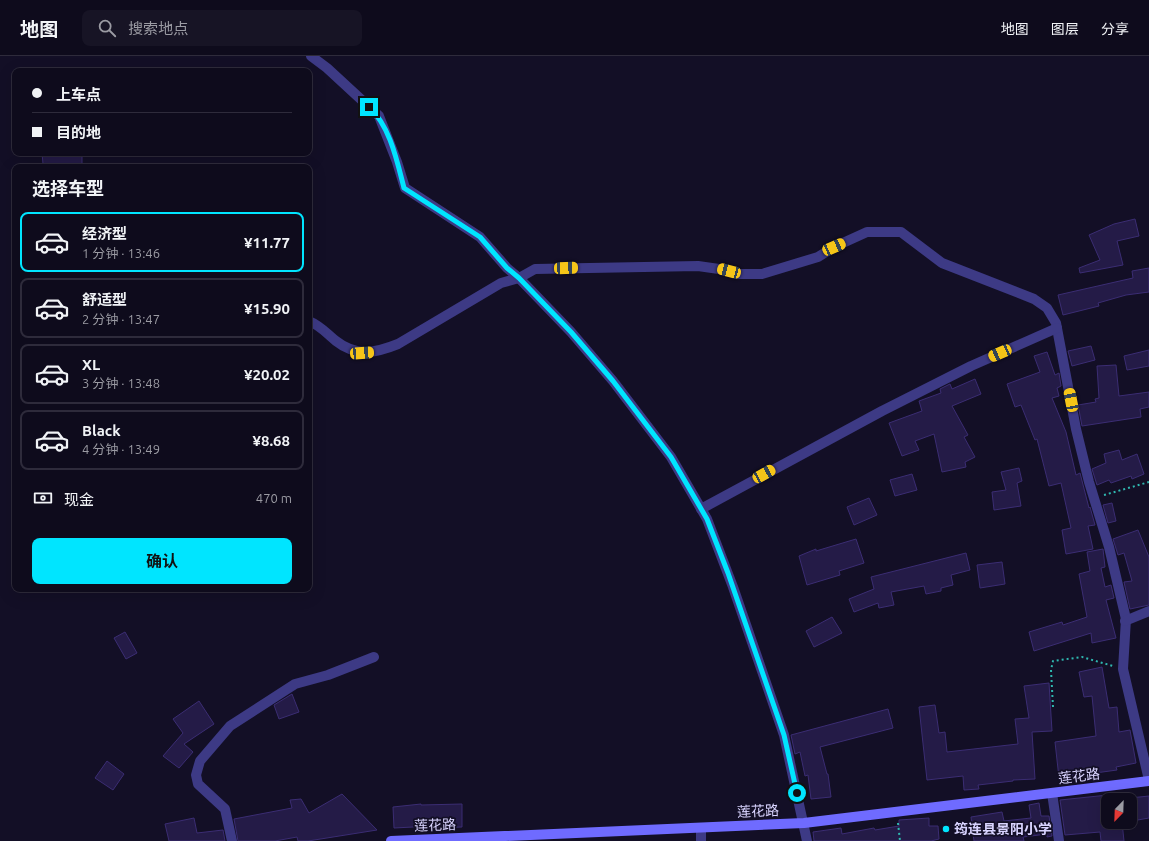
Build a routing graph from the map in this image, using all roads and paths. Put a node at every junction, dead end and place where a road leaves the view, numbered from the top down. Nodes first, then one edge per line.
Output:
1 (311, 56) edge
2 (519, 278) junction
3 (312, 322) edge
4 (1057, 328) junction
5 (1149, 482) edge
6 (1094, 498) junction
7 (701, 509) junction
8 (1149, 611) edge
9 (1126, 621) junction
10 (374, 657) dead end
11 (1123, 669) junction
12 (1053, 706) dead end
13 (1149, 781) edge
14 (1052, 793) junction
15 (896, 812) junction
16 (804, 823) junction
17 (701, 828) junction
18 (489, 839) edge
19 (232, 841) edge
20 (391, 841) edge
21 (402, 841) edge
22 (701, 841) edge
23 (807, 841) edge
24 (900, 841) edge
25 (1059, 841) edge

1 - 2 street
2 - 3 street
2 - 4 street
2 - 7 street
4 - 6 street
4 - 7 street
5 - 6 path
6 - 9 street
7 - 16 street
8 - 9 street
9 - 11 street
10 - 19 street
11 - 12 path
11 - 13 street
13 - 14 main road, 莲花路
14 - 15 main road, 莲花路
14 - 25 street
15 - 16 main road, 莲花路
15 - 24 path
16 - 17 main road, 莲花路
16 - 23 street
17 - 18 main road, 莲花路
17 - 22 street
18 - 21 main road, 莲花路
20 - 21 main road, 莲花路

